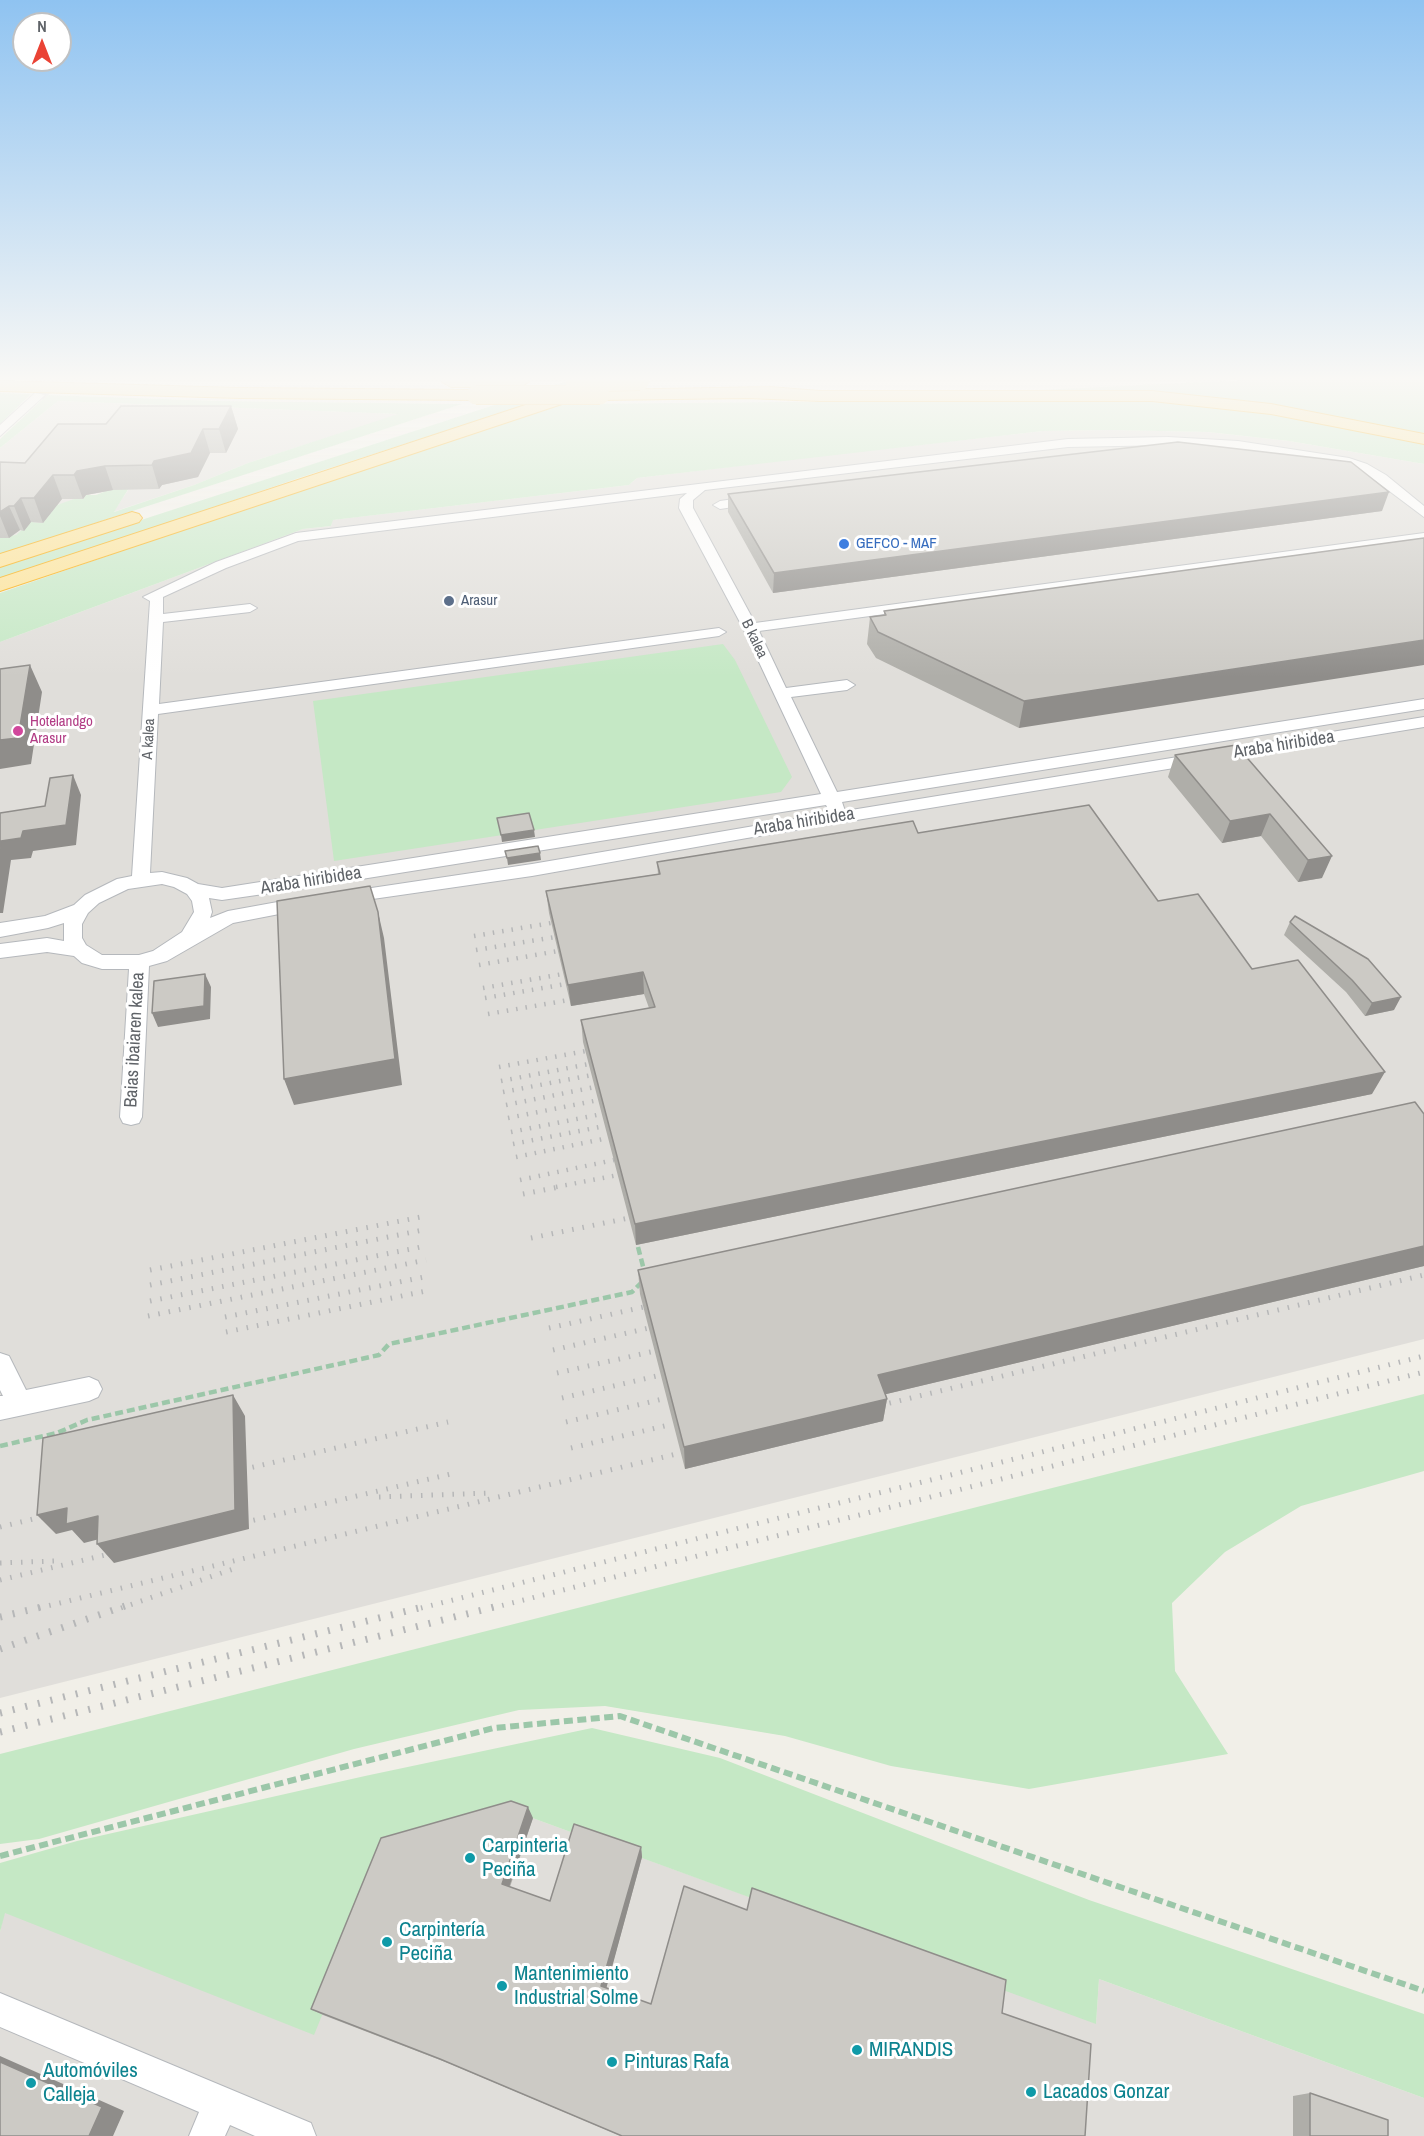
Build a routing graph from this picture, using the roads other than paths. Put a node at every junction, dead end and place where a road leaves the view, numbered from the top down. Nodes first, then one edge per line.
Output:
1 (318, 478) edge
2 (769, 478) edge
3 (1380, 478) edge
4 (701, 487) junction
5 (766, 499) edge
6 (720, 505) dead end
7 (145, 513) dead end
8 (1424, 513) edge
9 (1424, 537) edge
10 (0, 561) edge
11 (0, 585) edge
12 (250, 608) dead end
13 (155, 619) junction
14 (750, 628) junction
15 (719, 632) dead end
16 (848, 685) dead end
17 (781, 693) junction
18 (1424, 704) edge
19 (150, 710) junction
20 (1424, 722) edge
21 (1101, 756) junction
22 (1118, 778) junction
23 (832, 798) junction
24 (841, 817) junction
25 (141, 879) junction
26 (194, 890) junction
27 (81, 909) junction
28 (0, 930) edge
29 (189, 937) junction
30 (0, 951) edge
31 (79, 951) junction
32 (139, 962) junction
33 (131, 1118) dead end
34 (0, 1364) edge
35 (89, 1389) dead end
36 (10, 1406) edge
37 (0, 2010) edge
38 (214, 2120) edge
39 (298, 2136) edge

1 - 11 highway
2 - 4 street
3 - 8 street
4 - 13 street, A kalea
4 - 14 street, B kalea
5 - 6 street
7 - 10 highway
9 - 14 street
12 - 13 street
13 - 19 street, A kalea
14 - 17 street, B kalea
15 - 19 street
16 - 17 street
17 - 23 street, B kalea
18 - 21 street, Araba hiribidea
19 - 25 street, A kalea
20 - 22 street, Araba hiribidea
21 - 22 street
21 - 23 street, Araba hiribidea
22 - 24 street, Araba hiribidea
23 - 24 street, B kalea
23 - 26 street, Araba hiribidea
24 - 29 street, Araba hiribidea
25 - 26 street
25 - 27 street
26 - 29 street
27 - 28 street
27 - 31 street
29 - 32 street
30 - 31 street
31 - 32 street
32 - 33 street, Baias ibaiaren kalea
34 - 36 street
35 - 36 street
37 - 38 street
38 - 39 street

